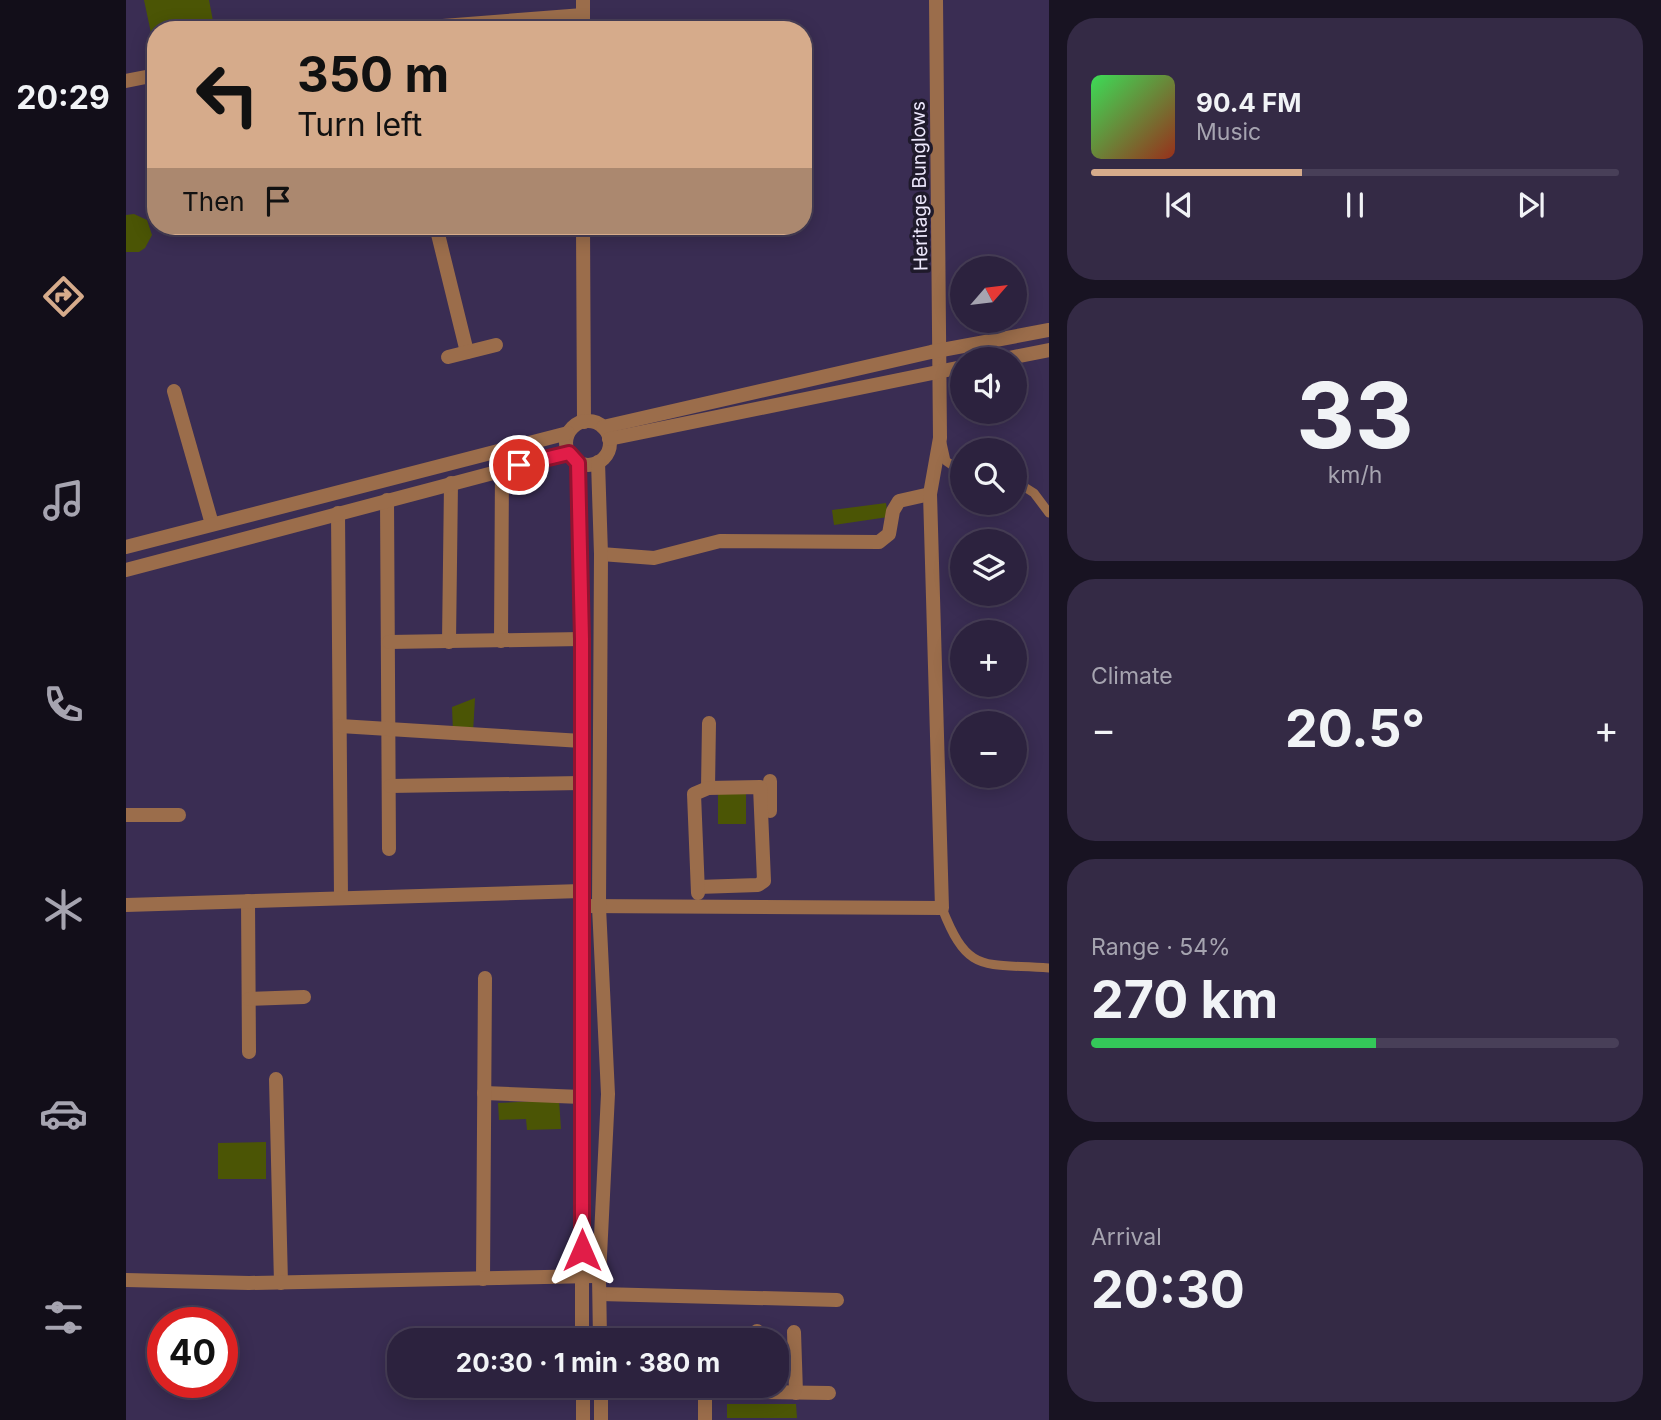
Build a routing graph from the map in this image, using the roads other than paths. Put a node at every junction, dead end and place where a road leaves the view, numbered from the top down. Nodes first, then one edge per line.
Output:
1 (936, 0) edge
2 (583, 15) edge
3 (506, 21) edge
4 (147, 77) edge
5 (126, 81) edge
6 (441, 235) edge
7 (583, 235) edge
8 (1048, 330) edge
9 (496, 345) dead end
10 (940, 350) junction
11 (1048, 350) edge
12 (467, 352) junction
13 (1027, 354) edge
14 (448, 357) dead end
15 (950, 369) edge
16 (940, 371) junction
17 (174, 391) dead end
18 (584, 422) junction
19 (568, 433) junction
20 (606, 433) junction
21 (940, 438) junction
22 (574, 458) junction
23 (598, 462) junction
24 (950, 464) edge
25 (502, 469) junction
26 (451, 482) junction
27 (1027, 489) edge
28 (930, 494) junction
29 (387, 500) junction
30 (338, 513) junction
31 (1048, 513) edge
32 (212, 524) junction
33 (126, 547) edge
34 (601, 554) junction
35 (126, 570) edge
36 (582, 639) junction
37 (501, 641) junction
38 (389, 642) junction
39 (449, 642) junction
40 (709, 723) dead end
41 (340, 726) junction
42 (390, 729) junction
43 (582, 741) junction
44 (770, 780) dead end
45 (581, 783) junction
46 (390, 786) junction
47 (708, 788) junction
48 (126, 815) edge
49 (179, 815) dead end
50 (389, 849) dead end
51 (698, 887) junction
52 (581, 891) junction
53 (341, 898) junction
54 (248, 901) junction
55 (126, 905) edge
56 (582, 906) junction
57 (599, 906) junction
58 (699, 907) junction
59 (769, 907) junction
60 (942, 908) junction
61 (1048, 968) edge
62 (485, 978) dead end
63 (304, 998) dead end
64 (249, 999) junction
65 (249, 1052) dead end
66 (276, 1079) dead end
67 (484, 1093) junction
68 (581, 1097) junction
69 (582, 1276) junction
70 (599, 1276) junction
71 (483, 1279) junction
72 (126, 1280) edge
73 (281, 1283) junction
74 (600, 1294) junction
75 (837, 1300) dead end
76 (582, 1328) edge
77 (600, 1328) edge
78 (794, 1332) dead end
79 (789, 1392) edge
80 (796, 1393) junction
81 (829, 1393) dead end
82 (583, 1398) edge
83 (601, 1398) edge
84 (705, 1398) edge
85 (583, 1420) edge
86 (601, 1420) edge
87 (705, 1420) edge

1 - 10 street, Heritage Bunglows
2 - 3 street
4 - 5 street
6 - 12 street
7 - 18 street
8 - 10 street
9 - 12 street
10 - 16 street, Heritage Bunglows
10 - 20 street
11 - 13 street
12 - 14 street
15 - 16 street
16 - 20 street
16 - 21 street, Heritage Bunglows
17 - 32 street
18 - 19 street
18 - 20 street
19 - 22 street
19 - 32 street
20 - 23 street
21 - 24 lane
21 - 28 street, Heritage Bunglows
22 - 23 street
22 - 25 street
22 - 36 street
23 - 34 street
25 - 26 street
25 - 37 street
26 - 29 street
26 - 39 street
27 - 31 lane
28 - 34 street
28 - 60 street, Heritage Bunglows
29 - 30 street
29 - 38 street
30 - 35 street
30 - 41 street
32 - 33 street
34 - 57 street
36 - 37 street
36 - 43 street
37 - 39 street
38 - 39 street
38 - 42 street
40 - 47 street
41 - 42 street
41 - 53 street
42 - 43 street
42 - 46 street
43 - 45 street
44 - 59 street
45 - 46 street
45 - 52 street
46 - 50 street
47 - 51 street
47 - 51 street
48 - 49 street
51 - 58 street
52 - 53 street
52 - 56 street
53 - 54 street
54 - 55 street
54 - 64 street
56 - 57 street
56 - 68 street
57 - 58 street
57 - 70 street
58 - 59 street
59 - 60 street
60 - 61 lane
62 - 67 street
63 - 64 street
64 - 65 street
66 - 73 street
67 - 68 street
67 - 71 street
68 - 69 street
69 - 70 street
69 - 71 street
69 - 76 street
70 - 74 street
71 - 73 street
72 - 73 street
74 - 75 street
74 - 77 street
78 - 80 street
79 - 80 street
80 - 81 street
82 - 85 street
83 - 86 street
84 - 87 street

